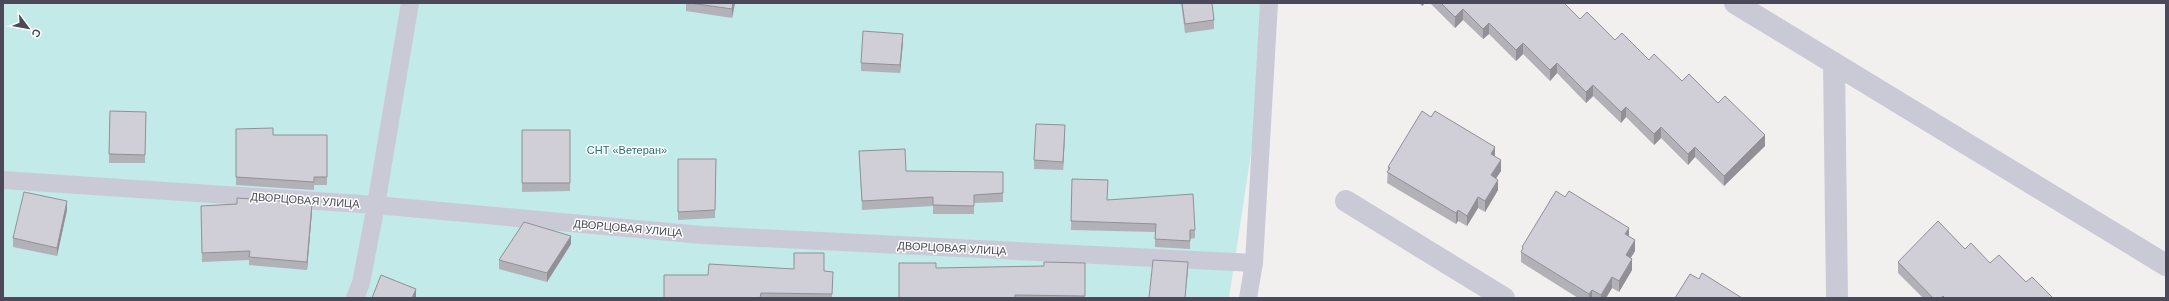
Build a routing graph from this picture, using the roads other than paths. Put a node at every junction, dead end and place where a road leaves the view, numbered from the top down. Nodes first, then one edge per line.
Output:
1 (410, 3) edge
2 (1269, 3) edge
3 (1735, 3) edge
4 (1834, 63) junction
5 (3, 180) edge
6 (1346, 201) dead end
7 (376, 205) junction
8 (1254, 263) junction
9 (2166, 266) edge
10 (355, 298) edge
11 (1248, 298) edge
12 (1504, 298) edge
13 (1837, 298) edge

1 - 7 lane
2 - 8 lane
3 - 4 street
4 - 9 street
4 - 13 street
5 - 7 lane, ДВОРЦОВАЯ УЛИЦА
6 - 12 street
7 - 8 lane, ДВОРЦОВАЯ УЛИЦА
7 - 10 lane
8 - 11 lane

